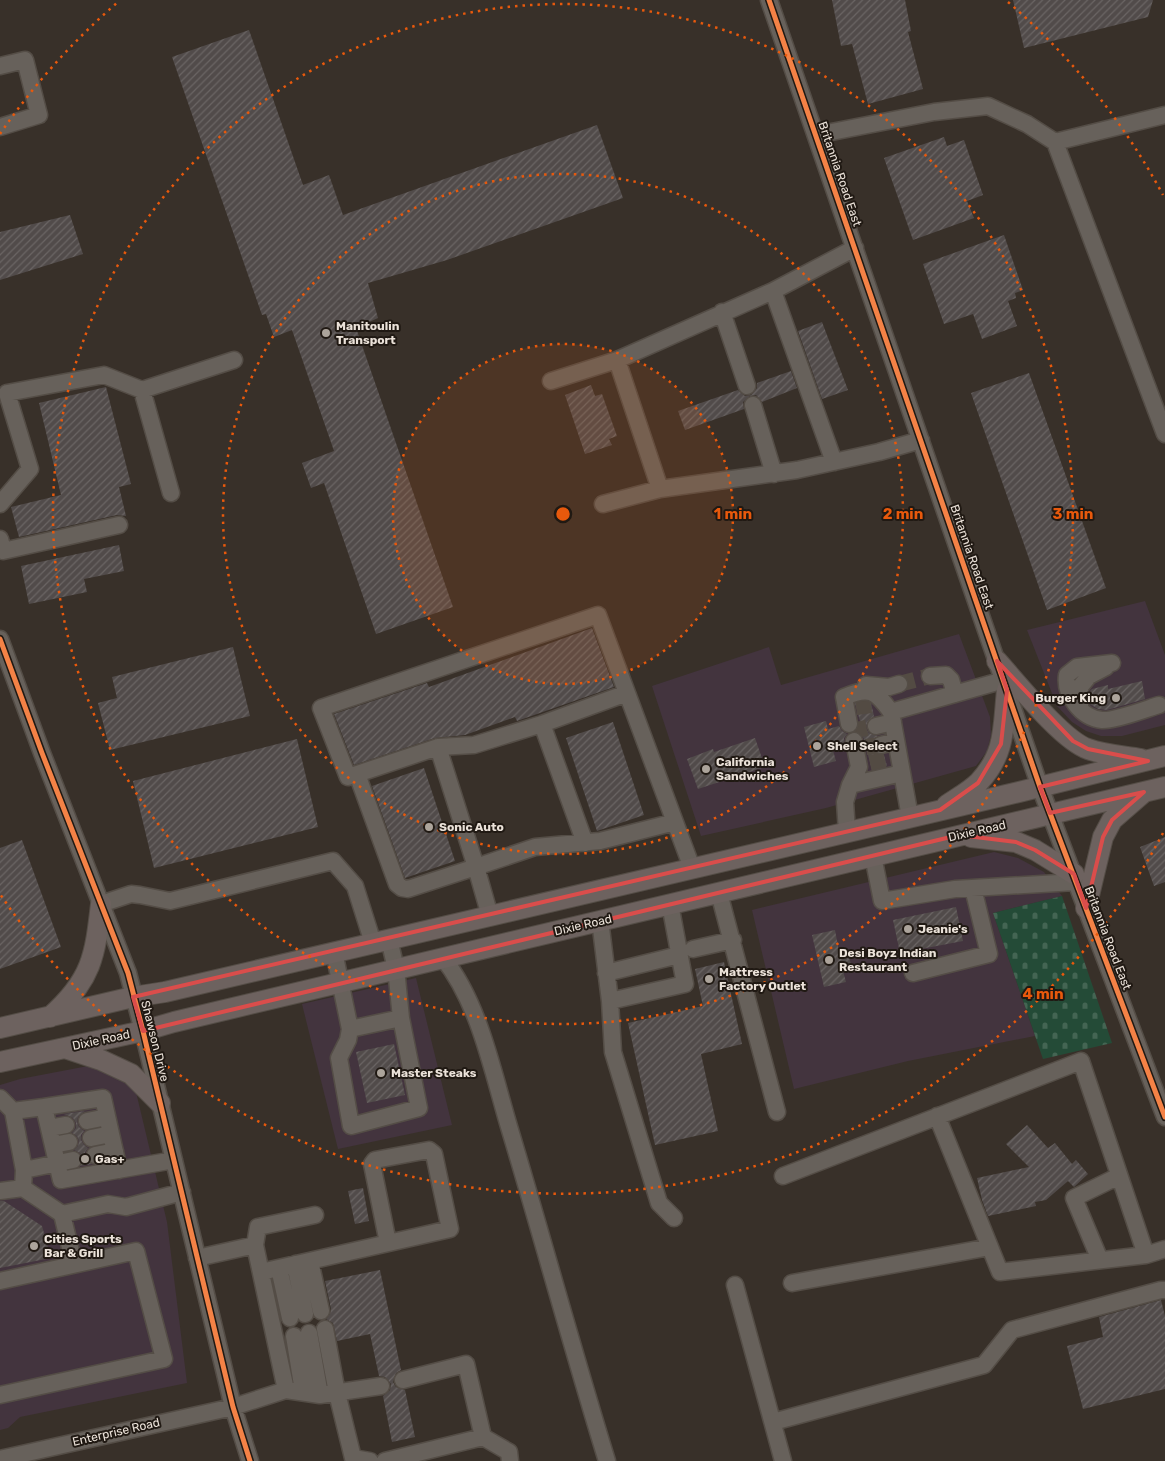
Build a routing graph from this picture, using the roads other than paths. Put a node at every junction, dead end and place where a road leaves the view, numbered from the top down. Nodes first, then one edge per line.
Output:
1 (769, 0) edge
2 (0, 66) edge
3 (1165, 115) edge
4 (0, 127) edge
5 (816, 135) junction
6 (1055, 142) junction
7 (855, 248) junction
8 (773, 291) junction
9 (722, 312) junction
10 (234, 360) dead end
11 (617, 360) junction
12 (552, 381) dead end
13 (747, 386) dead end
14 (142, 390) junction
15 (3, 392) edge
16 (753, 405) dead end
17 (1165, 434) edge
18 (921, 440) junction
19 (834, 462) junction
20 (774, 474) junction
21 (660, 489) junction
22 (172, 493) dead end
23 (0, 504) edge
24 (604, 504) dead end
25 (119, 525) dead end
26 (0, 539) edge
27 (0, 639) edge
28 (997, 661) junction
29 (1112, 663) dead end
30 (930, 676) tunnel mouth
31 (899, 684) tunnel mouth
32 (1005, 685) junction
33 (627, 693) junction
34 (955, 694) junction
35 (1160, 705) dead end
36 (868, 709) junction
37 (542, 724) junction
38 (876, 726) dead end
39 (438, 748) junction
40 (874, 752) junction
41 (1156, 758) edge
42 (902, 773) junction
43 (357, 774) junction
44 (850, 785) junction
45 (1165, 786) edge
46 (1040, 787) junction
47 (1144, 792) junction
48 (940, 810) junction
49 (1050, 813) junction
50 (910, 817) junction
51 (675, 822) junction
52 (847, 832) junction
53 (960, 835) junction
54 (585, 843) junction
55 (873, 856) junction
56 (476, 867) junction
57 (692, 868) junction
58 (1075, 878) junction
59 (974, 888) junction
60 (719, 892) junction
61 (100, 904) junction
62 (670, 904) junction
63 (1086, 908) junction
64 (490, 916) junction
65 (600, 920) junction
66 (733, 940) junction
67 (381, 941) junction
68 (334, 952) junction
69 (686, 952) junction
70 (443, 958) junction
71 (396, 969) junction
72 (606, 973) junction
73 (913, 974) dead end
74 (340, 982) junction
75 (134, 997) junction
76 (610, 1001) junction
77 (50, 1017) junction
78 (401, 1018) junction
79 (0, 1028) edge
80 (350, 1029) junction
81 (143, 1032) junction
82 (66, 1048) junction
83 (0, 1062) edge
84 (0, 1098) edge
85 (160, 1103) junction
86 (44, 1107) junction
87 (13, 1111) junction
88 (777, 1112) dead end
89 (938, 1116) junction
90 (107, 1117) junction
91 (1165, 1117) edge
92 (87, 1121) dead end
93 (66, 1125) dead end
94 (49, 1128) junction
95 (111, 1134) junction
96 (91, 1138) dead end
97 (69, 1142) dead end
98 (53, 1145) junction
99 (115, 1151) junction
100 (95, 1155) dead end
101 (73, 1160) dead end
102 (174, 1160) junction
103 (57, 1163) junction
104 (24, 1170) junction
105 (119, 1170) junction
106 (783, 1176) dead end
107 (1119, 1176) junction
108 (23, 1188) junction
109 (0, 1191) edge
110 (182, 1192) junction
111 (62, 1214) junction
112 (314, 1215) dead end
113 (674, 1218) dead end
114 (388, 1243) junction
115 (255, 1245) junction
116 (990, 1246) junction
117 (1165, 1249) edge
118 (1146, 1255) junction
119 (197, 1258) junction
120 (1100, 1260) junction
121 (302, 1263) junction
122 (74, 1264) junction
123 (279, 1268) junction
124 (261, 1272) junction
125 (0, 1281) edge
126 (792, 1283) dead end
127 (735, 1285) dead end
128 (1165, 1290) edge
129 (309, 1333) junction
130 (403, 1380) dead end
131 (381, 1386) dead end
132 (286, 1390) junction
133 (303, 1391) junction
134 (337, 1393) junction
135 (0, 1395) edge
136 (320, 1395) junction
137 (233, 1406) junction
138 (773, 1422) junction
139 (483, 1437) junction
140 (0, 1459) edge
141 (250, 1461) edge
142 (370, 1461) edge
143 (384, 1461) edge
144 (510, 1461) edge
145 (607, 1461) edge
146 (783, 1461) edge

1 - 5 street, Britannia Road East
2 - 4 street
3 - 6 street
5 - 6 street
5 - 7 street, Britannia Road East
6 - 17 street
7 - 8 street
7 - 18 street, Britannia Road East
8 - 9 street
8 - 19 street
9 - 11 street
9 - 13 street
10 - 14 street
11 - 12 street
11 - 21 street
14 - 15 street
14 - 22 street
15 - 23 street
16 - 20 street
18 - 19 street
18 - 28 street, Britannia Road East
19 - 20 street
20 - 21 street
21 - 24 street
25 - 26 street
27 - 61 street, Shawson Drive
28 - 32 street, Britannia Road East
28 - 41 main road
29 - 35 street
30 - 34 street
31 - 36 street
32 - 34 street
32 - 46 street, Britannia Road East
32 - 48 main road
33 - 37 street
33 - 43 street
33 - 51 street
34 - 36 street
36 - 38 street
36 - 40 street
37 - 39 street
37 - 54 street
39 - 43 street
39 - 56 street
40 - 42 street
40 - 44 street
41 - 46 main road
42 - 44 street
42 - 50 street
43 - 56 street
44 - 52 street
45 - 47 main road, Dixie Road
46 - 48 main road
46 - 49 street, Britannia Road East
47 - 49 main road, Dixie Road
47 - 63 main road
48 - 50 main road
49 - 53 main road, Dixie Road
49 - 58 street, Britannia Road East
50 - 52 main road
51 - 54 street
51 - 57 street
52 - 57 main road
53 - 55 main road, Dixie Road
53 - 58 main road
54 - 56 street
55 - 59 street
55 - 60 main road, Dixie Road
56 - 64 street
57 - 64 main road
58 - 59 street
58 - 63 street, Britannia Road East
59 - 73 street
60 - 62 main road, Dixie Road
60 - 66 street
61 - 67 street
61 - 75 street, Shawson Drive
61 - 77 main road
62 - 65 main road, Dixie Road
62 - 69 street
63 - 91 street, Britannia Road East
64 - 67 main road
65 - 70 main road, Dixie Road
65 - 72 street
66 - 69 street
66 - 88 street
67 - 68 main road
67 - 71 street
68 - 74 street
68 - 75 main road
69 - 72 street
69 - 76 street
70 - 71 main road, Dixie Road
70 - 145 street
71 - 74 main road, Dixie Road
71 - 78 street
72 - 76 street
74 - 80 street
74 - 81 main road, Dixie Road
75 - 77 main road
75 - 81 street, Shawson Drive
76 - 113 street
77 - 79 main road
78 - 80 street
78 - 80 street
81 - 82 main road, Dixie Road
81 - 85 street, Shawson Drive
82 - 83 main road, Dixie Road
82 - 85 main road
84 - 87 street
85 - 102 street, Shawson Drive
86 - 87 street
86 - 90 street
86 - 94 street
87 - 104 street
89 - 106 street
89 - 107 street
89 - 116 street
90 - 92 street
90 - 95 street
93 - 94 street
94 - 98 street
95 - 96 street
95 - 99 street
97 - 98 street
98 - 103 street
99 - 100 street
99 - 105 street
101 - 103 street
102 - 105 street
102 - 110 street, Shawson Drive
103 - 104 street
103 - 105 street
104 - 108 street
107 - 118 street
107 - 120 street
108 - 109 street
108 - 111 street
110 - 111 street
110 - 119 street, Shawson Drive
111 - 122 street
112 - 115 street
114 - 114 street
114 - 121 street
115 - 119 street
115 - 124 street
116 - 120 street
116 - 126 street
117 - 118 street
118 - 120 street
119 - 137 street, Shawson Drive
121 - 123 street
121 - 123 street
122 - 125 street
122 - 135 street
123 - 124 street
124 - 132 street
127 - 138 street
128 - 138 street
129 - 133 street
129 - 134 street
129 - 136 street
130 - 139 street
131 - 134 street
132 - 133 street
132 - 137 street, Enterprise Road
133 - 136 street
134 - 136 street
134 - 142 street
137 - 140 street, Enterprise Road
137 - 141 street, Shawson Drive
138 - 146 street
139 - 143 street
139 - 144 street

